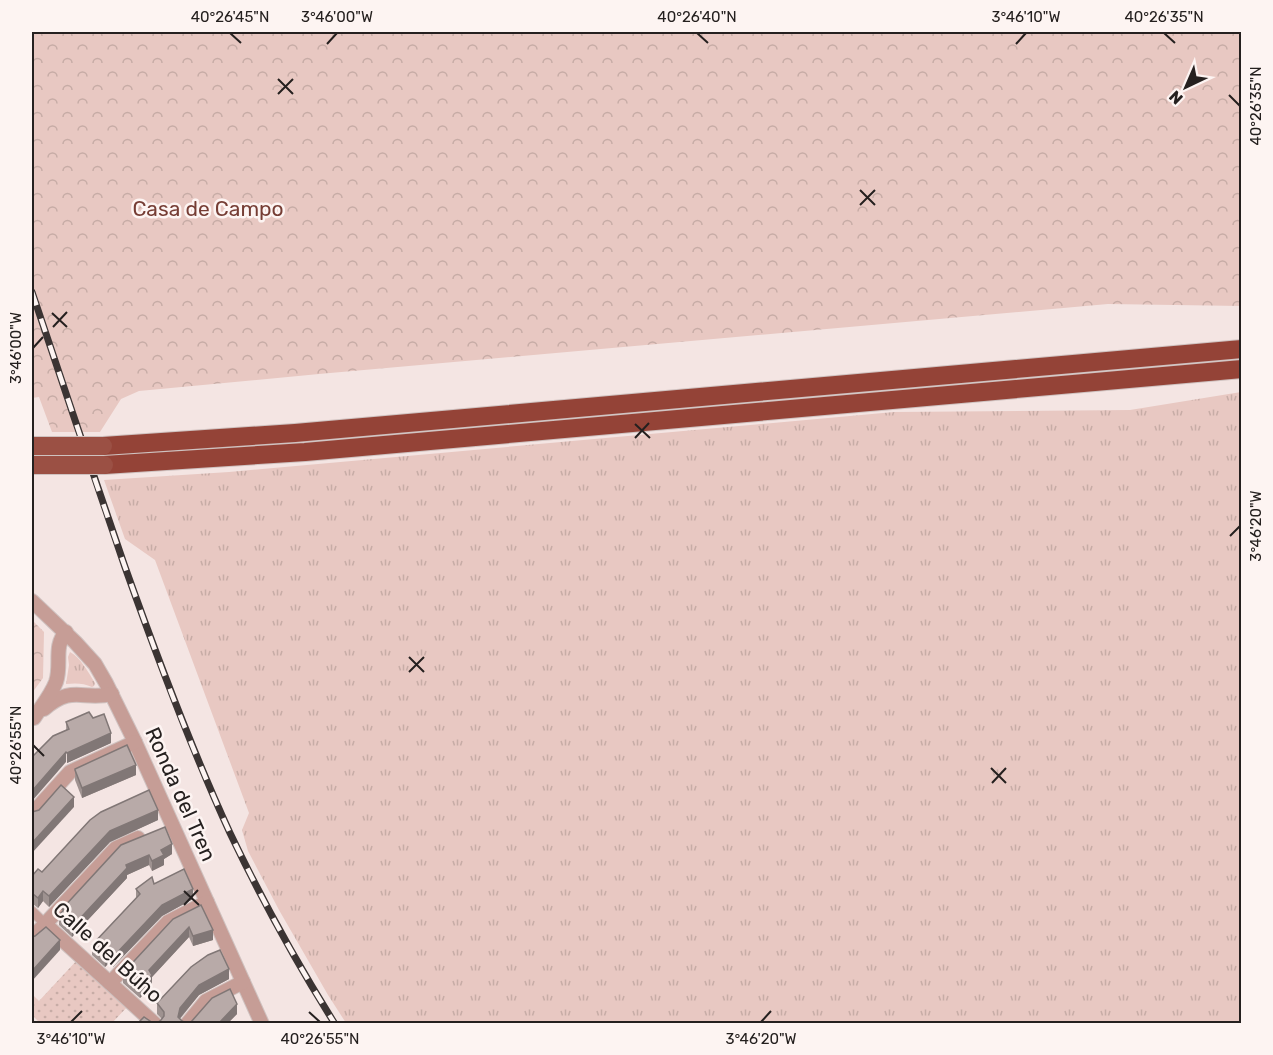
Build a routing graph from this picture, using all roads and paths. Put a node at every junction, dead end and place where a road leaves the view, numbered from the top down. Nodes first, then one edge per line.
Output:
1 (1242, 349) edge
2 (1242, 369) edge
3 (32, 446) edge
4 (32, 465) edge
5 (32, 601) edge
6 (66, 632) junction
7 (112, 694) junction
8 (32, 719) edge
9 (135, 742) junction
10 (32, 814) edge
11 (162, 828) junction
12 (207, 902) junction
13 (32, 911) edge
14 (45, 924) junction
15 (32, 938) edge
16 (110, 982) junction
17 (243, 982) junction
18 (155, 1023) edge
19 (187, 1023) edge
20 (262, 1023) edge

1 - 3 highway, bridge
2 - 4 highway, bridge
5 - 6 street, Ronda del Tren
6 - 7 street, Ronda del Tren
6 - 8 street
7 - 8 street
7 - 9 street, Ronda del Tren
9 - 10 street
9 - 11 street, Ronda del Tren
11 - 12 street, Ronda del Tren
11 - 14 street
12 - 16 street
12 - 17 street, Ronda del Tren
13 - 14 street, Calle del Búho
14 - 15 street
14 - 16 street, Calle del Búho
16 - 18 street, Calle del Búho
17 - 19 street
17 - 20 street, Ronda del Tren

